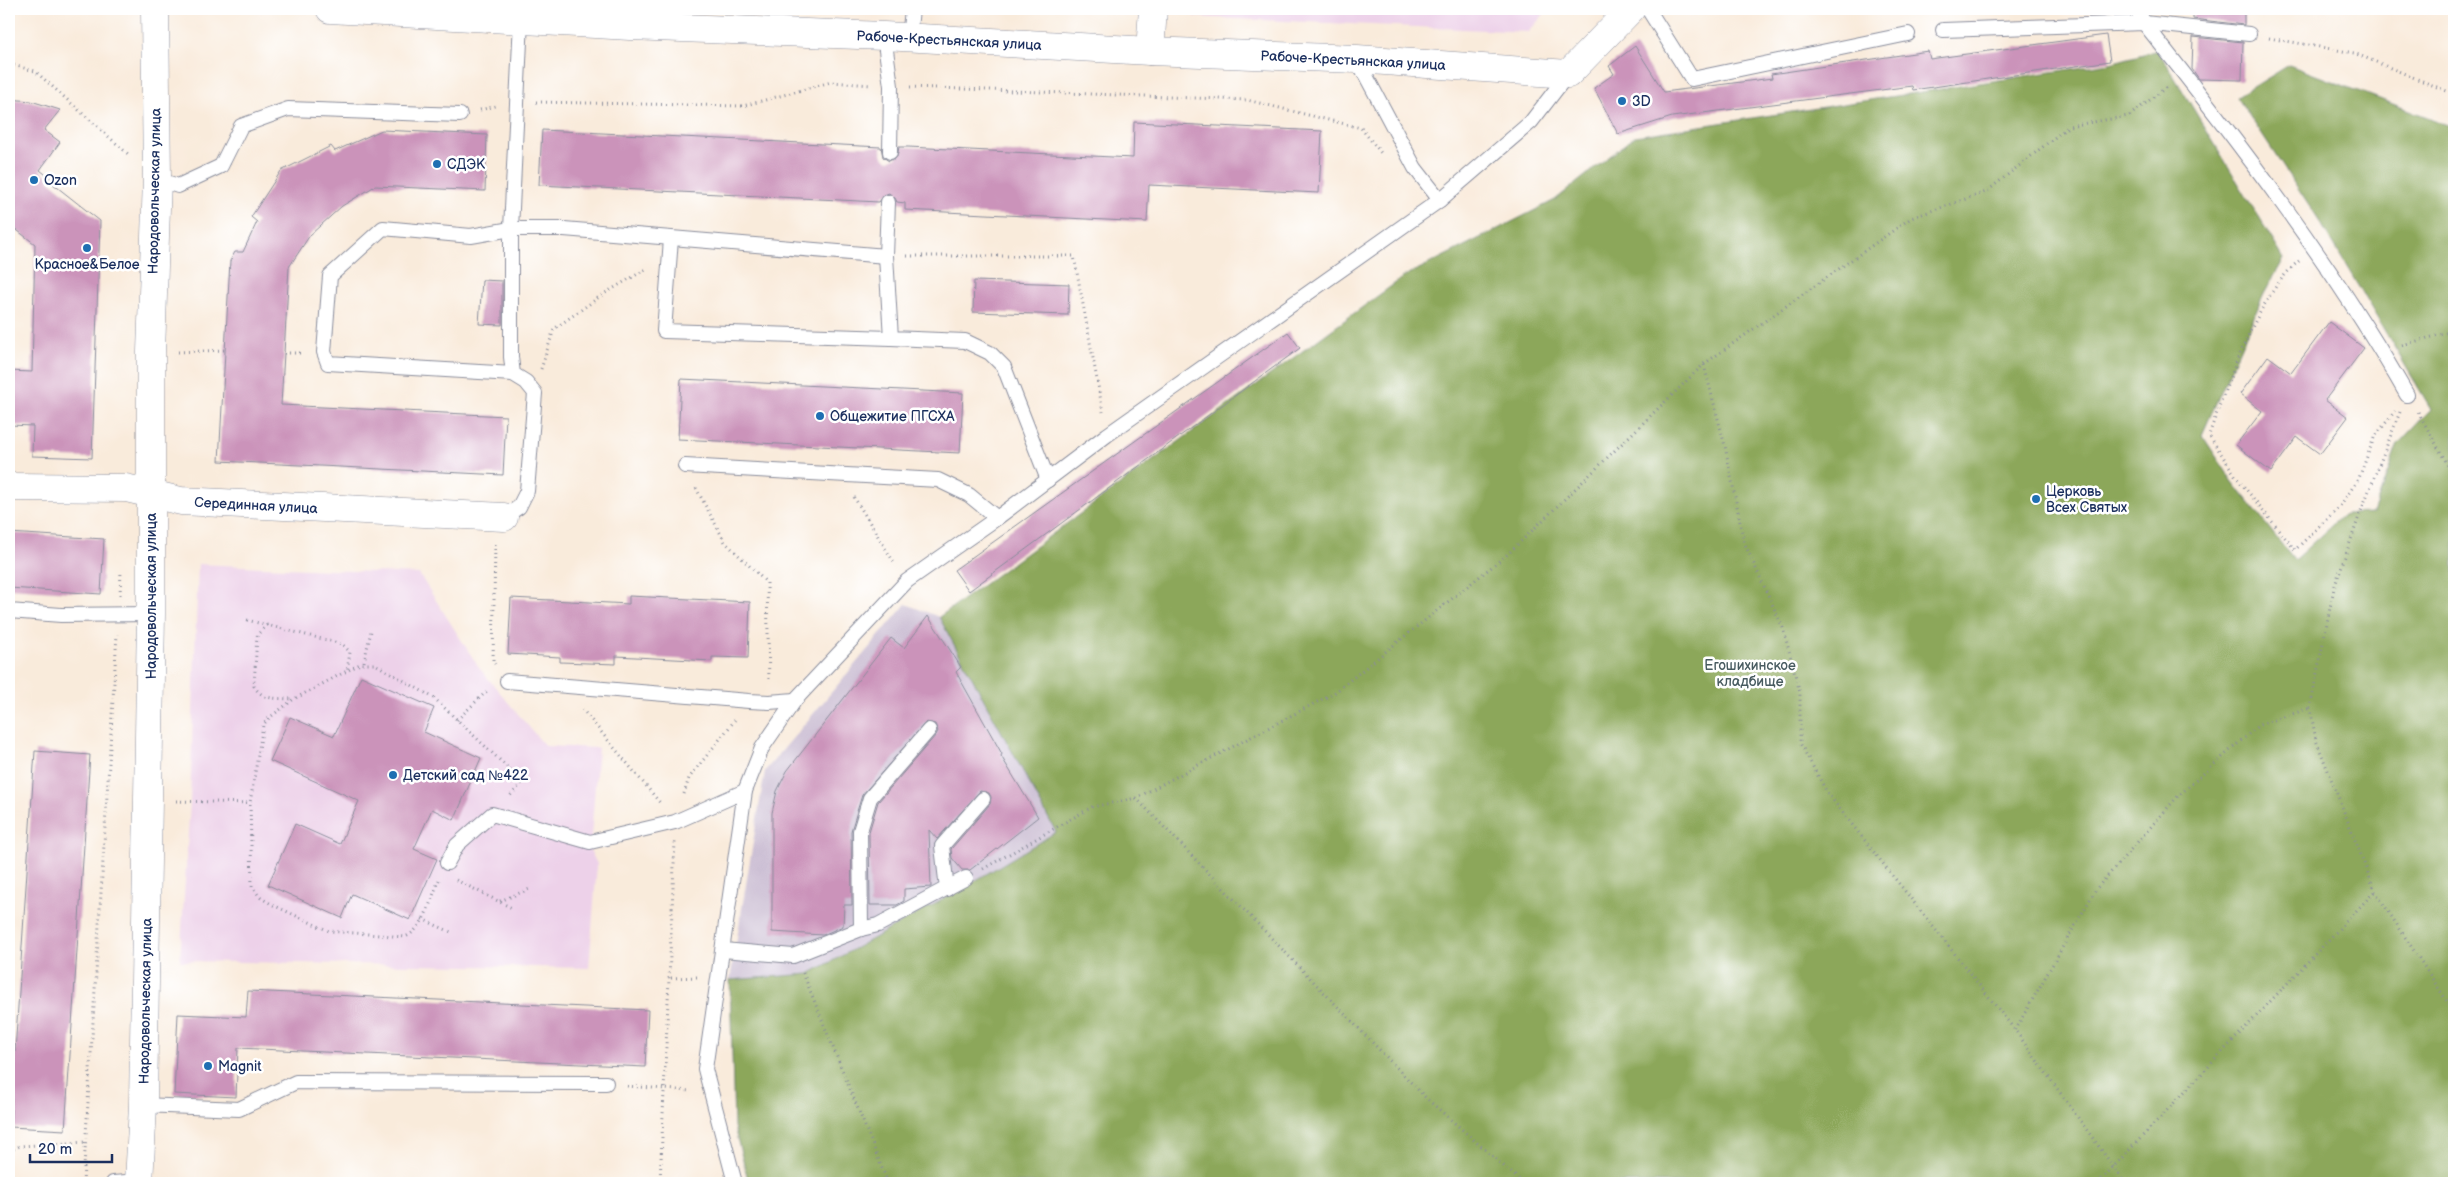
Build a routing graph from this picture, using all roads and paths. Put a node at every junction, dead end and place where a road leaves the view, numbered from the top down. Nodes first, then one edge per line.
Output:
1 (155, 9) edge
2 (330, 9) edge
3 (912, 9) edge
4 (1153, 9) edge
5 (1631, 9) edge
6 (1648, 9) edge
7 (2137, 9) edge
8 (631, 18) edge
9 (521, 20) junction
10 (2144, 22) junction
11 (1943, 30) dead end
12 (1908, 34) dead end
13 (2249, 34) joint
14 (896, 37) junction
15 (1150, 51) junction
16 (1357, 59) junction
17 (9, 64) edge
18 (1568, 74) junction
19 (2185, 74) junction
20 (891, 86) junction
21 (2454, 94) edge
22 (516, 101) junction
23 (460, 115) joint
24 (890, 152) dead end
25 (1383, 155) dead end
26 (157, 179) junction
27 (1440, 200) junction
28 (888, 202) dead end
29 (511, 229) junction
30 (671, 239) junction
31 (2313, 249) junction
32 (886, 256) junction
33 (2454, 331) edge
34 (891, 338) junction
35 (225, 350) dead end
36 (151, 352) junction
37 (2384, 354) junction
38 (1704, 364) junction
39 (541, 369) dead end
40 (513, 374) junction
41 (2407, 395) junction
42 (1107, 435) junction
43 (685, 466) joint
44 (841, 476) junction
45 (2454, 476) edge
46 (1048, 480) junction
47 (9, 487) edge
48 (151, 495) junction
49 (499, 518) junction
50 (997, 518) junction
51 (121, 566) dead end
52 (907, 581) junction
53 (9, 611) edge
54 (118, 614) junction
55 (151, 614) junction
56 (246, 620) dead end
57 (267, 625) junction
58 (371, 631) dead end
59 (364, 662) junction
60 (346, 672) junction
61 (507, 681) joint
62 (562, 685) junction
63 (488, 690) dead end
64 (294, 699) junction
65 (795, 700) junction
66 (749, 701) junction
67 (769, 702) junction
68 (2310, 708) junction
69 (457, 720) junction
70 (929, 730) dead end
71 (745, 791) junction
72 (1136, 798) junction
73 (984, 799) dead end
74 (175, 801) dead end
75 (250, 803) junction
76 (492, 814) junction
77 (675, 822) junction
78 (445, 868) junction
79 (966, 878) joint
80 (532, 888) dead end
81 (947, 889) junction
82 (2375, 891) junction
83 (499, 901) junction
84 (514, 909) dead end
85 (422, 919) junction
86 (861, 929) junction
87 (451, 932) dead end
88 (723, 950) junction
89 (793, 956) junction
90 (718, 977) junction
91 (671, 978) junction
92 (2454, 1012) edge
93 (2015, 1030) junction
94 (606, 1083) joint
95 (666, 1091) junction
96 (711, 1092) junction
97 (143, 1105) junction
98 (86, 1142) junction
99 (9, 1151) edge
100 (2113, 1166) junction
101 (83, 1183) edge
102 (130, 1183) edge
103 (660, 1183) edge
104 (735, 1183) edge
105 (888, 1183) edge
106 (1523, 1183) edge
107 (2098, 1183) edge
108 (2125, 1183) edge

1 - 26 street, Народовольческая улица
2 - 9 street, Рабоче-Крестьянская улица
3 - 14 lane
4 - 15 street
5 - 18 street
6 - 12 lane
7 - 10 lane
8 - 9 street, Рабоче-Крестьянская улица
8 - 14 street, Рабоче-Крестьянская улица
9 - 22 lane
10 - 11 lane
10 - 13 lane
10 - 19 lane
13 - 21 path
14 - 15 street, Рабоче-Крестьянская улица
14 - 20 lane
15 - 16 street, Рабоче-Крестьянская улица
16 - 18 street, Рабоче-Крестьянская улица
16 - 27 lane
17 - 26 path
18 - 27 lane
19 - 31 lane
19 - 38 path
20 - 22 path
20 - 24 lane
20 - 25 path
22 - 23 path
22 - 29 lane
23 - 26 lane
26 - 36 street, Народовольческая улица
27 - 42 lane
28 - 32 lane
29 - 30 lane
29 - 40 lane
29 - 40 lane
30 - 32 lane
30 - 34 lane
30 - 39 path
31 - 37 lane
31 - 41 path
32 - 34 lane
32 - 42 path
33 - 37 path
34 - 46 lane
35 - 36 path
36 - 48 street, Народовольческая улица
37 - 41 lane
38 - 72 path
38 - 93 path
40 - 49 lane
41 - 45 path
41 - 68 path
42 - 46 lane
43 - 44 lane
43 - 67 path
44 - 50 lane
44 - 52 path
46 - 50 lane
47 - 48 street, Серединная улица
48 - 49 street, Серединная улица
48 - 55 street, Народовольческая улица
49 - 61 path
50 - 52 lane
51 - 54 path
52 - 65 lane
53 - 54 lane
54 - 55 lane
54 - 98 path
55 - 97 street, Народовольческая улица
56 - 57 path
57 - 60 path
57 - 64 path
58 - 59 path
59 - 60 path
59 - 69 path
60 - 64 path
61 - 62 lane
62 - 66 lane
62 - 77 path
63 - 69 path
64 - 75 path
65 - 67 lane
65 - 71 lane
66 - 67 lane
66 - 77 path
68 - 82 path
68 - 93 path
69 - 76 path
70 - 86 lane
71 - 77 lane
71 - 88 lane
72 - 79 path
72 - 106 path
73 - 81 lane
74 - 75 path
75 - 85 path
76 - 77 lane
76 - 78 lane
77 - 91 path
78 - 83 path
78 - 85 path
79 - 81 lane
80 - 83 path
81 - 86 lane
82 - 92 path
82 - 100 path
83 - 84 path
85 - 87 path
86 - 89 lane
88 - 89 lane
88 - 90 lane
89 - 105 path
90 - 91 path
90 - 96 lane
91 - 95 path
93 - 100 path
94 - 95 path
94 - 97 lane
95 - 96 path
95 - 103 path
96 - 104 lane
97 - 102 street, Народовольческая улица
98 - 99 path
98 - 101 path
100 - 107 path
100 - 108 path

